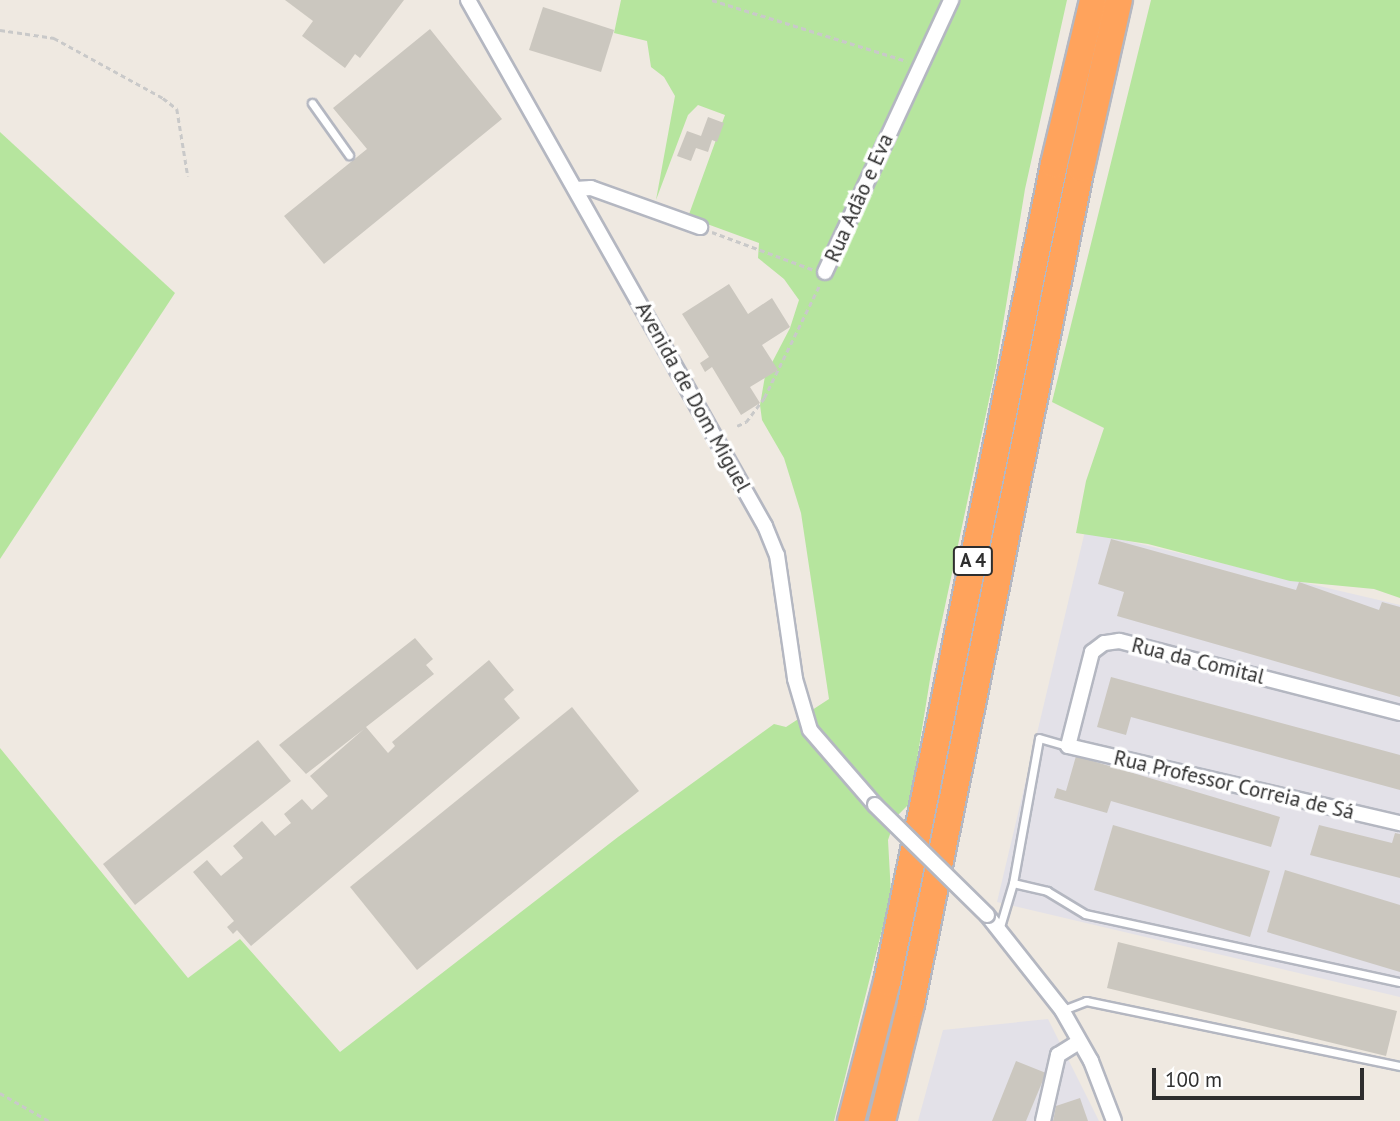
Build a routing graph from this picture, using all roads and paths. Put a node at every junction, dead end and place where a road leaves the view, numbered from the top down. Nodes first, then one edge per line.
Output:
1 (468, 0) edge
2 (712, 0) edge
3 (951, 0) edge
4 (1093, 0) edge
5 (1119, 0) edge
6 (0, 30) edge
7 (920, 65) junction
8 (312, 103) dead end
9 (349, 155) dead end
10 (188, 176) dead end
11 (576, 189) junction
12 (700, 227) joint
13 (825, 272) junction
14 (737, 426) dead end
15 (1400, 713) edge
16 (1068, 746) junction
17 (1400, 824) edge
18 (1013, 883) junction
19 (999, 930) junction
20 (1400, 982) edge
21 (1062, 1010) junction
22 (1079, 1042) junction
23 (1400, 1066) edge
24 (0, 1093) edge
25 (49, 1121) edge
26 (851, 1121) edge
27 (882, 1121) edge
28 (1042, 1121) edge
29 (1114, 1121) edge

1 - 11 street, Avenida de Dom Miguel
2 - 7 path
3 - 7 street, Rua Adão e Eva
4 - 26 highway, A 4
5 - 27 highway, A 4
6 - 10 path
7 - 13 street, Rua Adão e Eva
8 - 9 lane
11 - 12 street
11 - 19 street, Avenida de Dom Miguel, bridge
12 - 13 path, Rua Adão e Eva
13 - 14 path
15 - 16 street, Rua da Comital
16 - 17 street, Rua Professor Correia de Sá
16 - 18 lane
18 - 19 lane
18 - 20 lane
19 - 21 street, Avenida de Dom Miguel
21 - 22 street, Avenida de Dom Miguel
21 - 23 lane
22 - 28 street
22 - 29 street, Avenida de Dom Miguel
24 - 25 path

